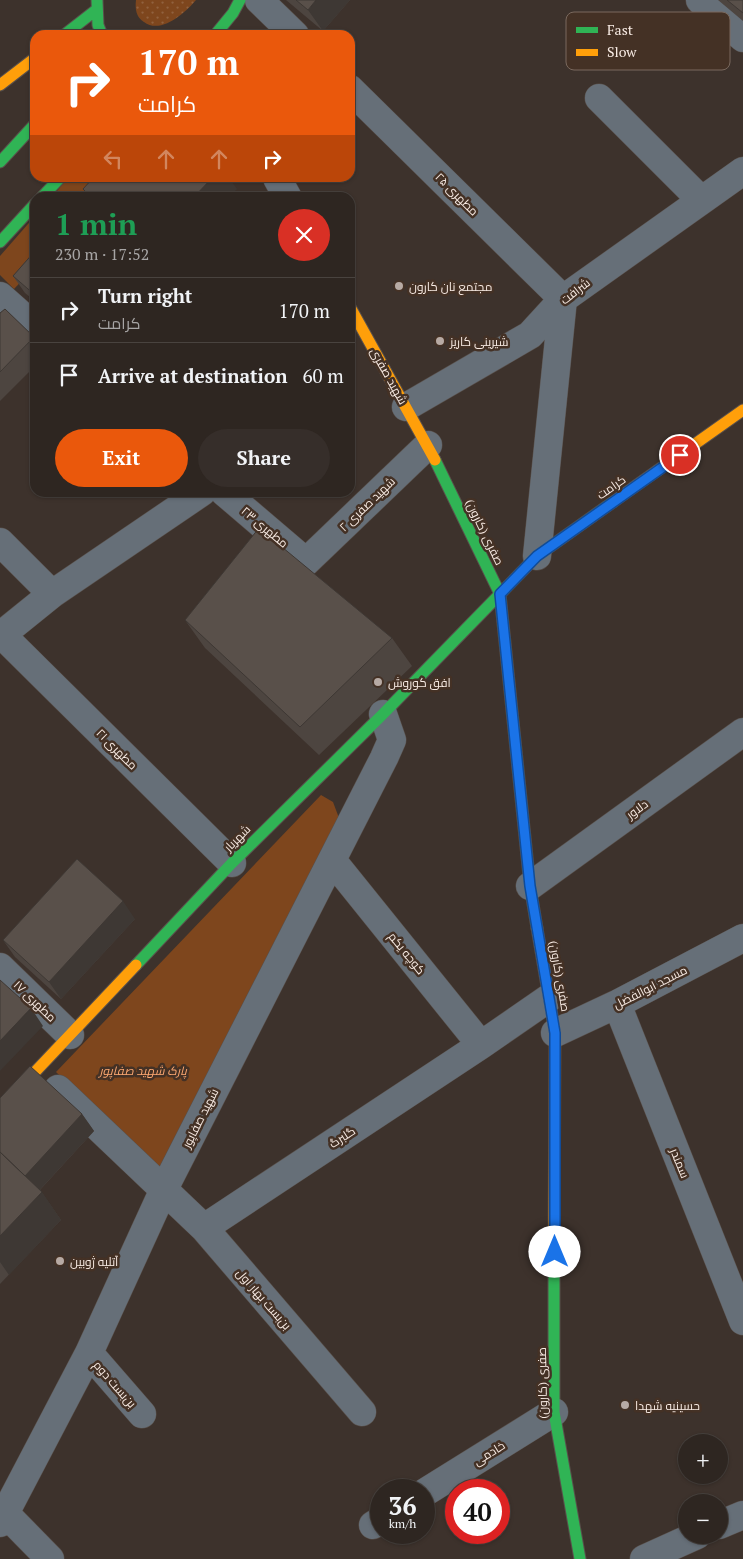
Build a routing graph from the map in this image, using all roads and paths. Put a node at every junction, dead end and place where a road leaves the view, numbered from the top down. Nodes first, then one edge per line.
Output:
1 (240, 0) edge
2 (259, 0) edge
3 (700, 0) edge
4 (97, 5) edge
5 (714, 12) edge
6 (730, 27) edge
7 (70, 30) edge
8 (98, 30) edge
9 (219, 30) edge
10 (290, 30) edge
11 (743, 38) edge
12 (30, 62) edge
13 (0, 85) edge
14 (355, 94) edge
15 (599, 98) dead end
16 (30, 129) edge
17 (0, 162) edge
18 (743, 171) edge
19 (56, 182) edge
20 (47, 192) edge
21 (701, 200) junction
22 (30, 209) edge
23 (0, 242) edge
24 (0, 296) edge
25 (563, 299) junction
26 (355, 316) edge
27 (30, 323) edge
28 (406, 407) junction
29 (743, 410) edge
30 (428, 445) junction
31 (195, 497) edge
32 (230, 497) edge
33 (0, 542) edge
34 (537, 556) junction
35 (306, 562) joint
36 (52, 594) junction
37 (500, 594) junction
38 (1, 635) edge
39 (383, 714) junction
40 (743, 732) edge
41 (332, 860) junction
42 (232, 863) junction
43 (530, 886) junction
44 (743, 938) edge
45 (0, 967) edge
46 (549, 998) junction
47 (617, 1004) junction
48 (555, 1033) junction
49 (70, 1035) junction
50 (481, 1045) junction
51 (58, 1089) edge
52 (0, 1109) edge
53 (164, 1189) junction
54 (204, 1228) junction
55 (743, 1321) edge
56 (89, 1353) junction
57 (362, 1412) dead end
58 (554, 1412) junction
59 (142, 1414) dead end
60 (435, 1486) edge
61 (2, 1515) edge
62 (743, 1515) edge
63 (728, 1522) edge
64 (678, 1544) edge
65 (50, 1559) edge
66 (580, 1559) edge
67 (644, 1559) edge

1 - 9 street
2 - 10 street
3 - 5 street
4 - 7 street
4 - 8 street
6 - 11 street
12 - 13 street
14 - 25 street, مطهری ۲۵
15 - 21 street
16 - 17 street
18 - 21 street, شرافت
19 - 20 street
21 - 25 street, شرافت
22 - 23 street
24 - 27 street
25 - 28 street, شرافت
25 - 34 street
26 - 28 street, شهید صفری
28 - 30 street, شهید صفری
29 - 34 street, کرامت
30 - 35 street, شهید صفری ۲
30 - 37 street, صفری (کارون)
31 - 36 street
32 - 35 street, مطهری ۲۳
33 - 36 street
34 - 37 street, کرامت
36 - 38 street
37 - 39 street, شهریار
37 - 43 street, صفری (کارون)
38 - 42 street, مطهری ۲۱
39 - 41 street, شهید صفاپور
39 - 42 street, شهریار
40 - 43 street, دلاور
41 - 50 street, کوچه یکم
41 - 53 street, شهید صفاپور
42 - 49 street, شهریار
43 - 46 street, صفری (کارون)
44 - 47 street, مسجد ابوالفضل
45 - 49 street, مطهری ۱۷
46 - 48 street, صفری (کارون)
46 - 50 street, گلبرگ
47 - 48 street, مسجد ابوالفضل
47 - 55 street, سمندر
48 - 58 street, صفری (کارون)
49 - 52 street, شهریار
50 - 54 street, گلبرگ
51 - 53 street, بن‌بست بهار اول
53 - 54 street, بن‌بست بهار اول
53 - 56 street, شهید صفاپور
54 - 57 street, بن‌بست بهار اول
56 - 59 street, بن‌بست دوم
56 - 61 street, شهید صفاپور
58 - 60 street, خادمی
58 - 66 street, صفری (کارون)
61 - 65 street
62 - 63 street
64 - 67 street

